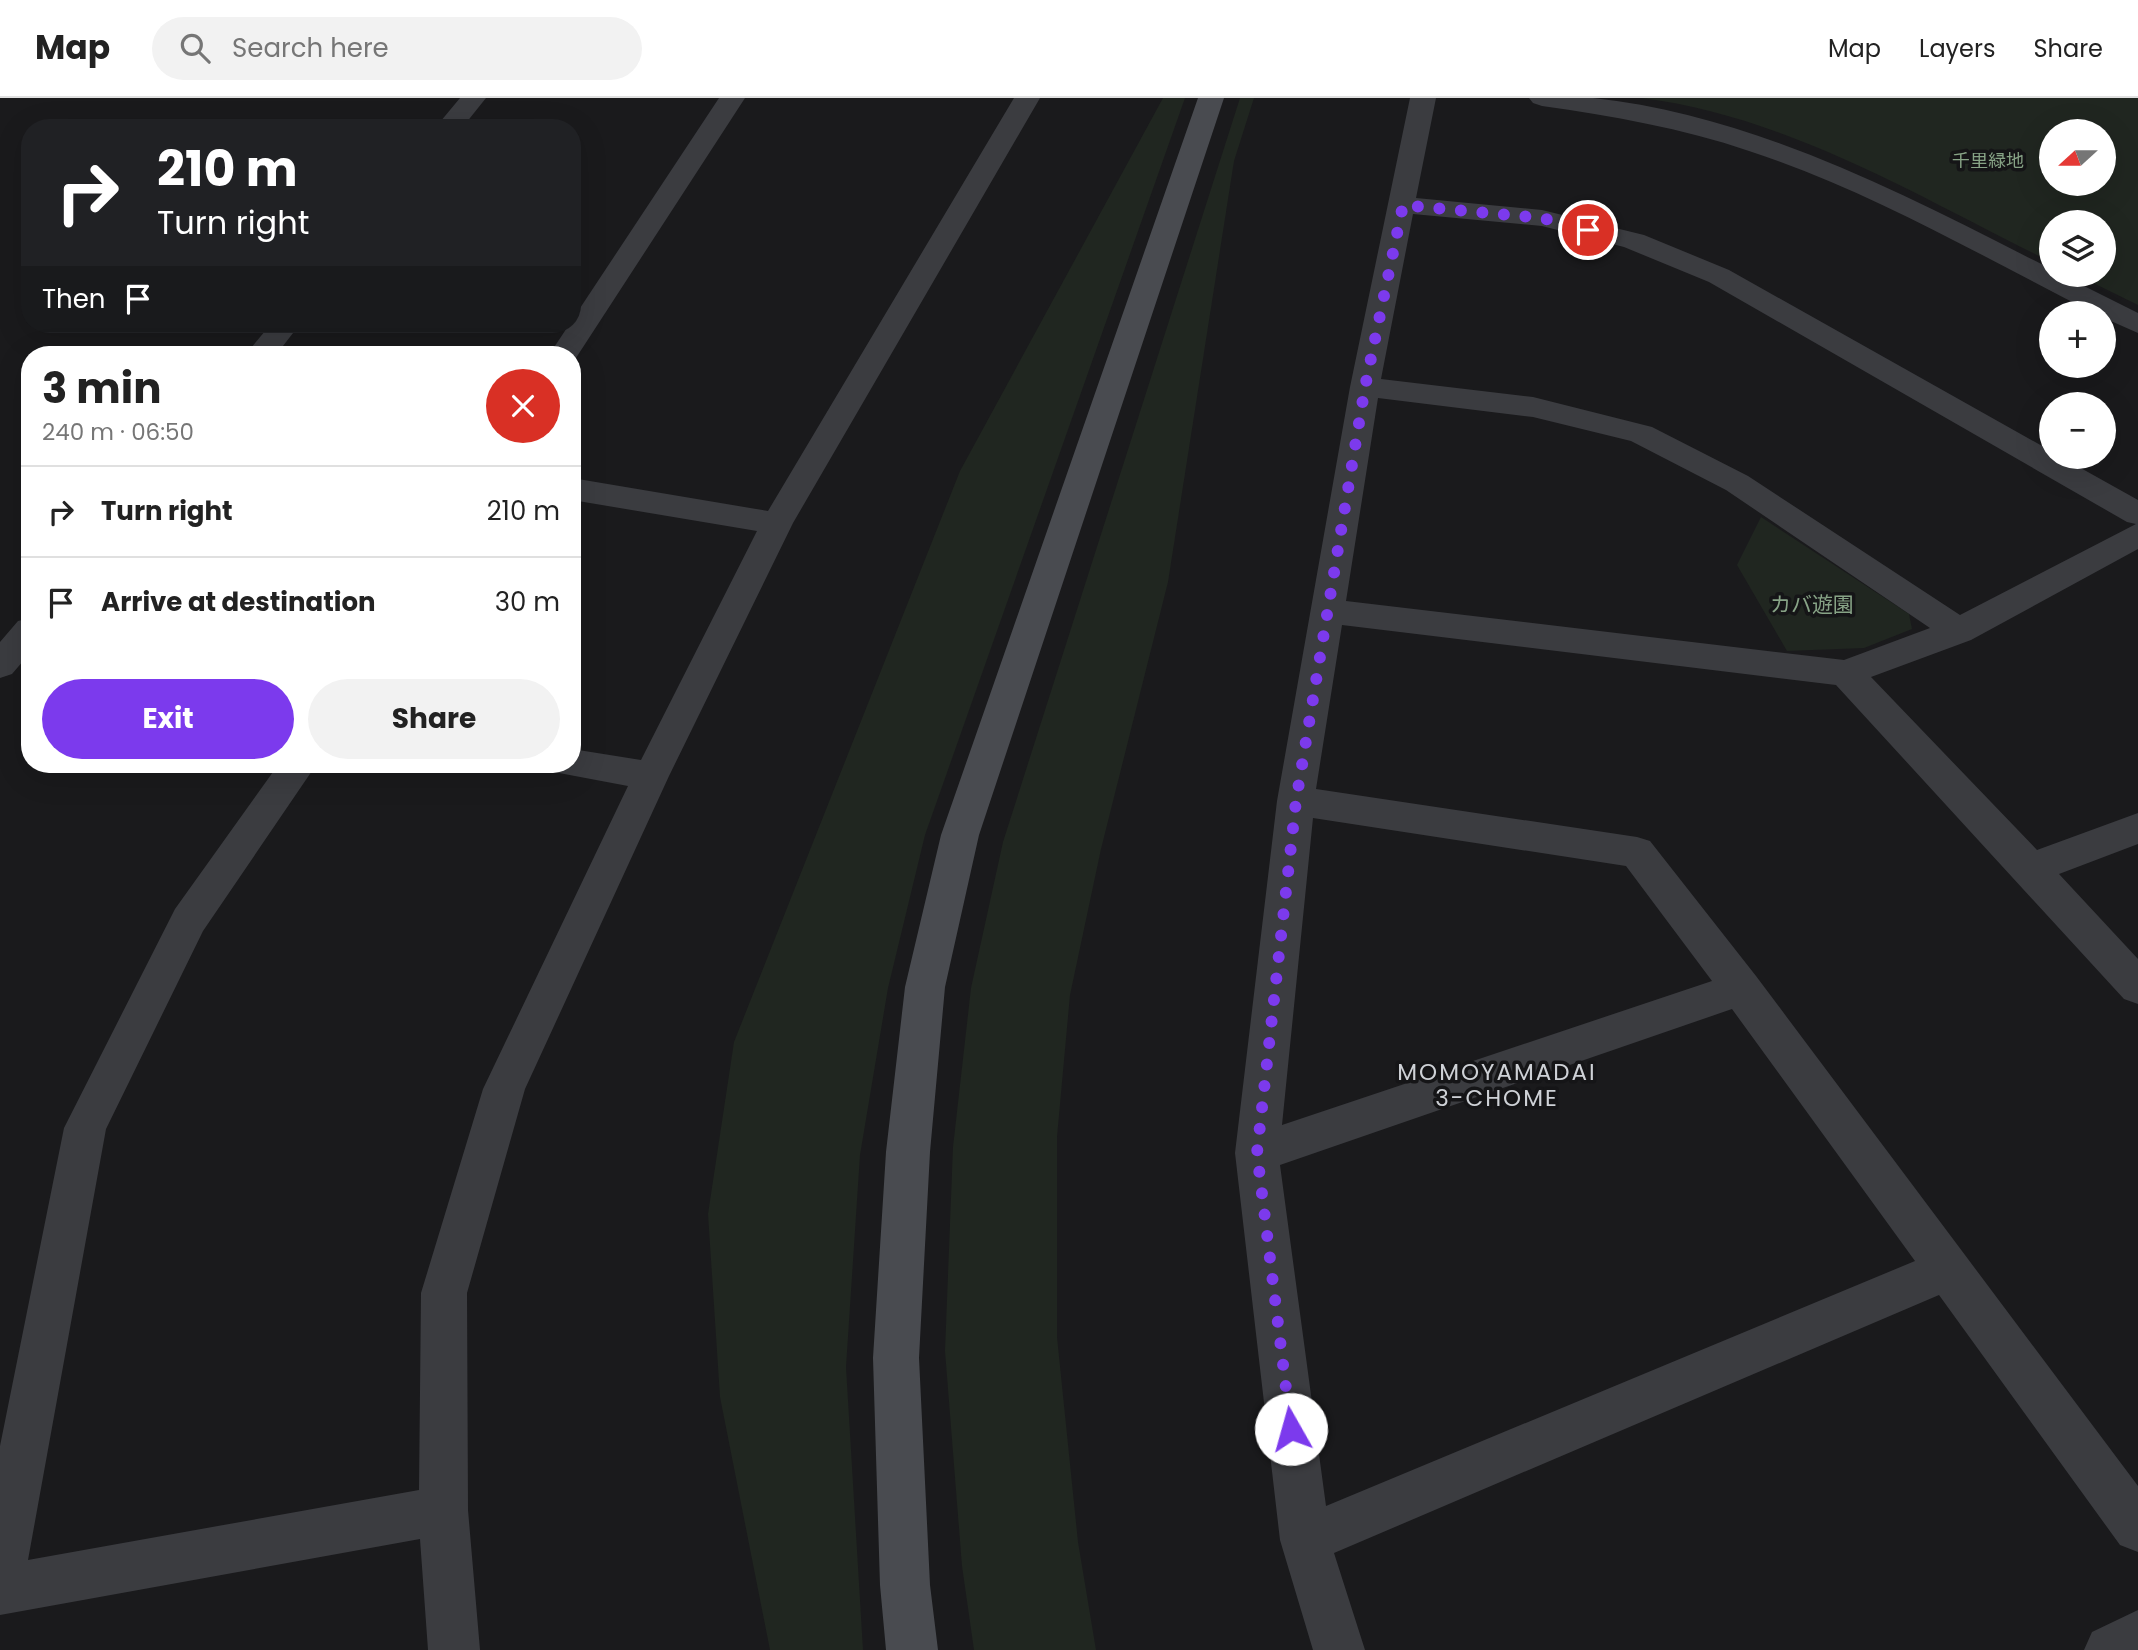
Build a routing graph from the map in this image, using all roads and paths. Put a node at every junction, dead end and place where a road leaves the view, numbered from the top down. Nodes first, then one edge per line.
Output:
1 (473, 98) edge
2 (732, 98) edge
3 (1027, 98) edge
4 (1211, 98) edge
5 (1423, 98) edge
6 (1542, 98) edge
7 (456, 119) edge
8 (1403, 205) junction
9 (2138, 324) edge
10 (581, 329) edge
11 (1365, 387) junction
12 (581, 490) edge
13 (2138, 514) edge
14 (777, 523) junction
15 (2138, 535) edge
16 (1329, 611) junction
17 (1959, 631) junction
18 (21, 646) edge
19 (12, 662) edge
20 (1846, 673) junction
21 (581, 764) edge
22 (292, 773) edge
23 (651, 776) junction
24 (1296, 801) junction
25 (2138, 828) edge
26 (2031, 869) junction
27 (2138, 987) edge
28 (1742, 988) junction
29 (1257, 1153) junction
30 (1946, 1270) junction
31 (443, 1510) junction
32 (2138, 1527) edge
33 (1305, 1540) junction
34 (0, 1573) edge
35 (0, 1590) edge
36 (2138, 1636) edge
37 (454, 1650) edge
38 (912, 1650) edge
39 (1339, 1650) edge
40 (2110, 1650) edge

1 - 7 street
2 - 10 street
3 - 14 street
4 - 38 street
5 - 8 street
6 - 9 street
8 - 11 street
8 - 13 street
11 - 16 street
11 - 17 street
12 - 14 street
14 - 23 street
15 - 17 street
16 - 20 street
16 - 24 street
17 - 20 street
18 - 19 street
20 - 26 street
21 - 23 street
22 - 34 street
23 - 31 street
24 - 28 street
24 - 29 street
25 - 26 street
26 - 27 street
28 - 29 street
28 - 30 street
29 - 33 street
30 - 32 street
30 - 33 street
31 - 35 street
31 - 37 street
33 - 39 street
36 - 40 street

